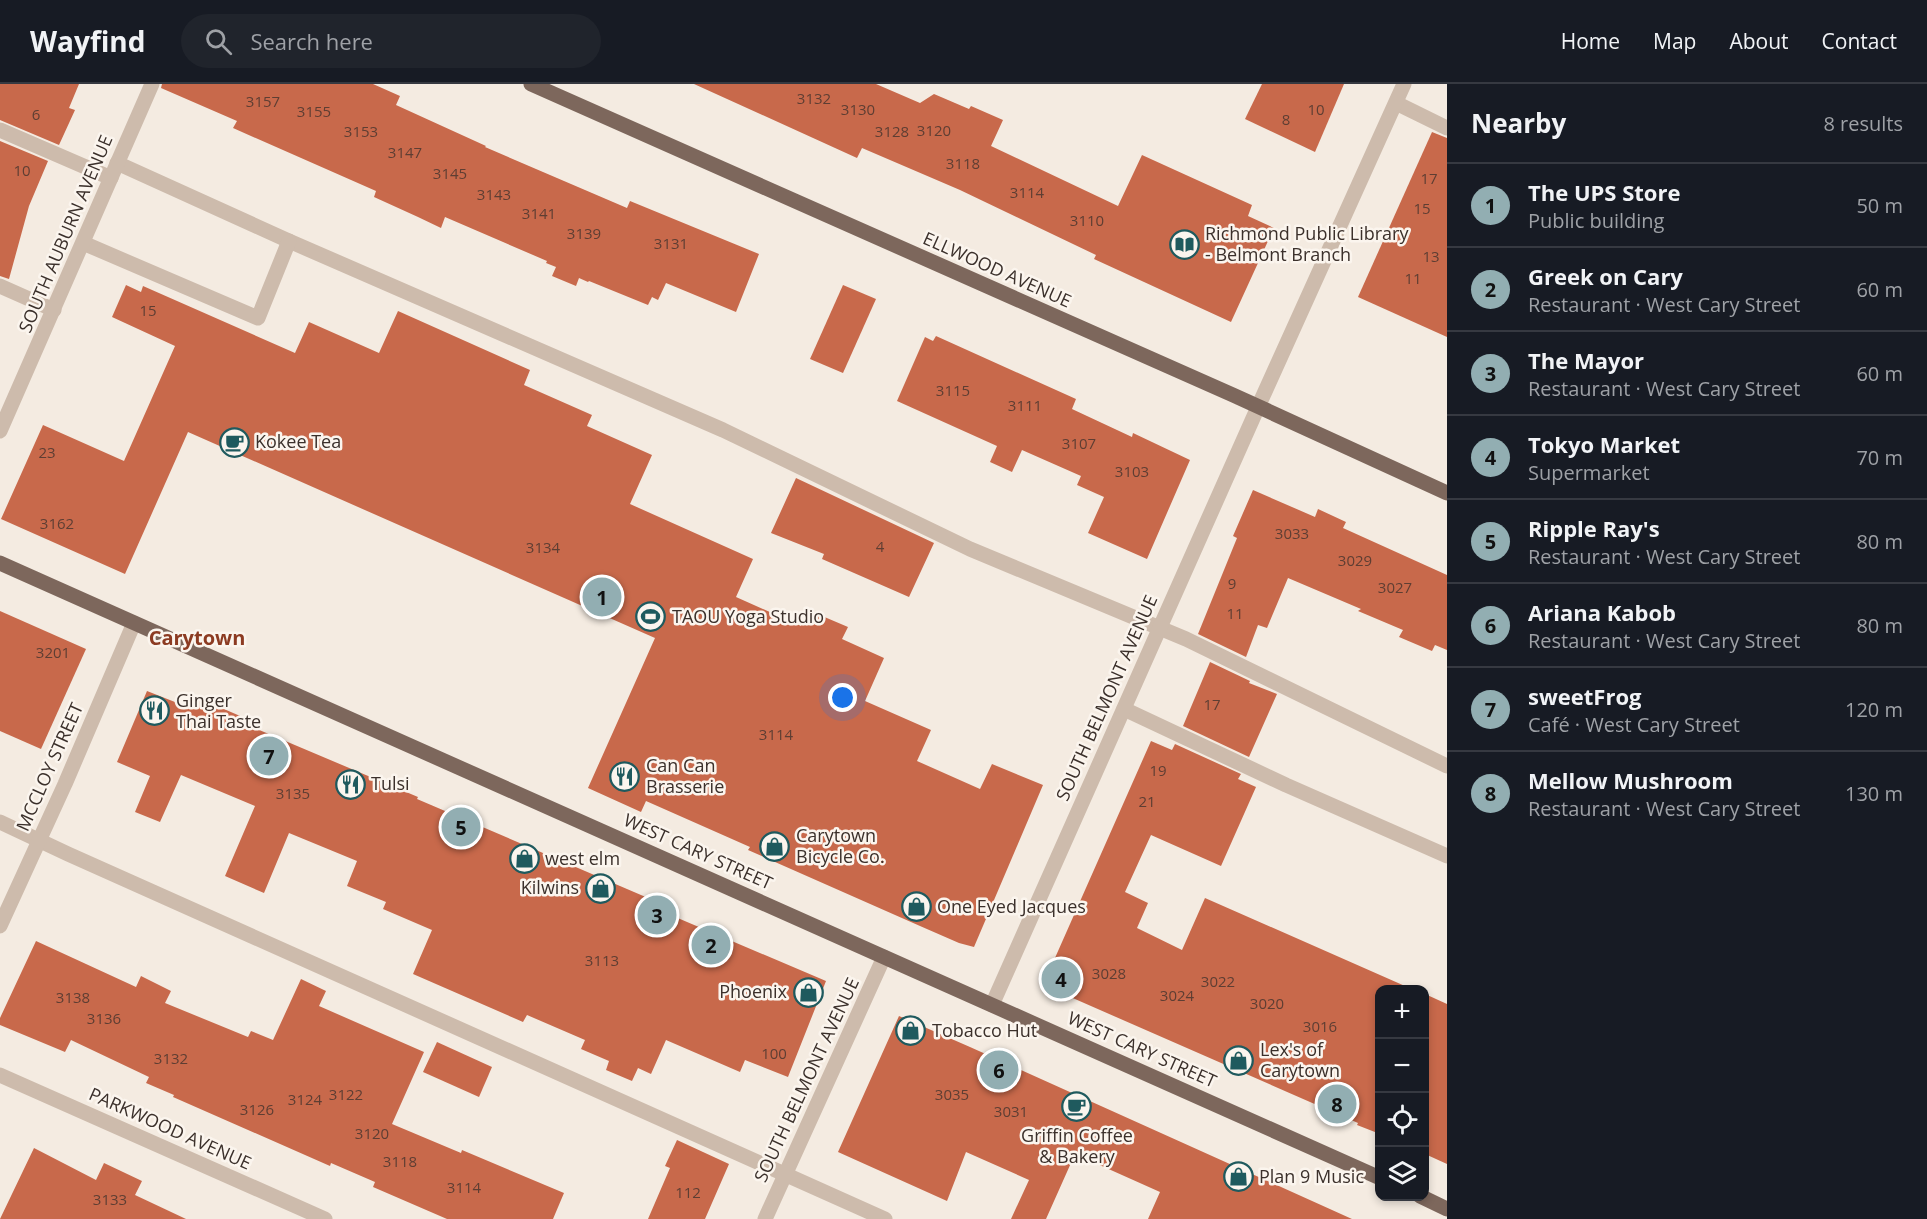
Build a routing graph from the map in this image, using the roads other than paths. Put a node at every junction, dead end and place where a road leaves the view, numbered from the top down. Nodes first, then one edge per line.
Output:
1 (152, 84) edge
2 (531, 84) edge
3 (1404, 84) edge
4 (1396, 103) junction
5 (1447, 128) edge
6 (0, 130) edge
7 (117, 163) junction
8 (111, 178) junction
9 (289, 241) junction
10 (83, 243) junction
11 (0, 286) edge
12 (54, 310) junction
13 (1258, 407) junction
14 (0, 431) edge
15 (1447, 493) edge
16 (0, 563) edge
17 (134, 623) junction
18 (1160, 628) junction
19 (1124, 709) junction
20 (1447, 766) edge
21 (0, 822) edge
22 (39, 841) junction
23 (1447, 856) edge
24 (0, 926) edge
25 (884, 957) junction
26 (992, 1005) junction
27 (0, 1075) edge
28 (785, 1173) junction
29 (1375, 1176) edge
30 (1429, 1201) edge
31 (1447, 1209) edge
32 (325, 1219) edge
33 (765, 1219) edge
34 (885, 1219) edge

1 - 7 street, SOUTH AUBURN AVENUE
2 - 13 main road, ELLWOOD AVENUE
3 - 4 street, SOUTH BELMONT AVENUE
4 - 5 street
4 - 13 street, SOUTH BELMONT AVENUE
6 - 8 street
7 - 8 street, SOUTH AUBURN AVENUE
7 - 9 street
8 - 10 street, SOUTH AUBURN AVENUE
9 - 10 street
9 - 18 street
10 - 12 street, SOUTH AUBURN AVENUE
11 - 12 street
12 - 14 street, SOUTH AUBURN AVENUE
13 - 15 main road, ELLWOOD AVENUE
13 - 18 street, SOUTH BELMONT AVENUE
16 - 17 main road, WEST CARY STREET
17 - 22 street, MCCLOY STREET
17 - 25 main road, WEST CARY STREET
18 - 19 street, SOUTH BELMONT AVENUE
18 - 20 street
19 - 23 street
19 - 26 street, SOUTH BELMONT AVENUE
21 - 22 street
22 - 24 street, MCCLOY STREET
22 - 28 street
25 - 26 main road, WEST CARY STREET
25 - 28 street, SOUTH BELMONT AVENUE
26 - 29 main road, WEST CARY STREET
27 - 32 street, PARKWOOD AVENUE
28 - 33 street, SOUTH BELMONT AVENUE
28 - 34 street
30 - 31 main road

